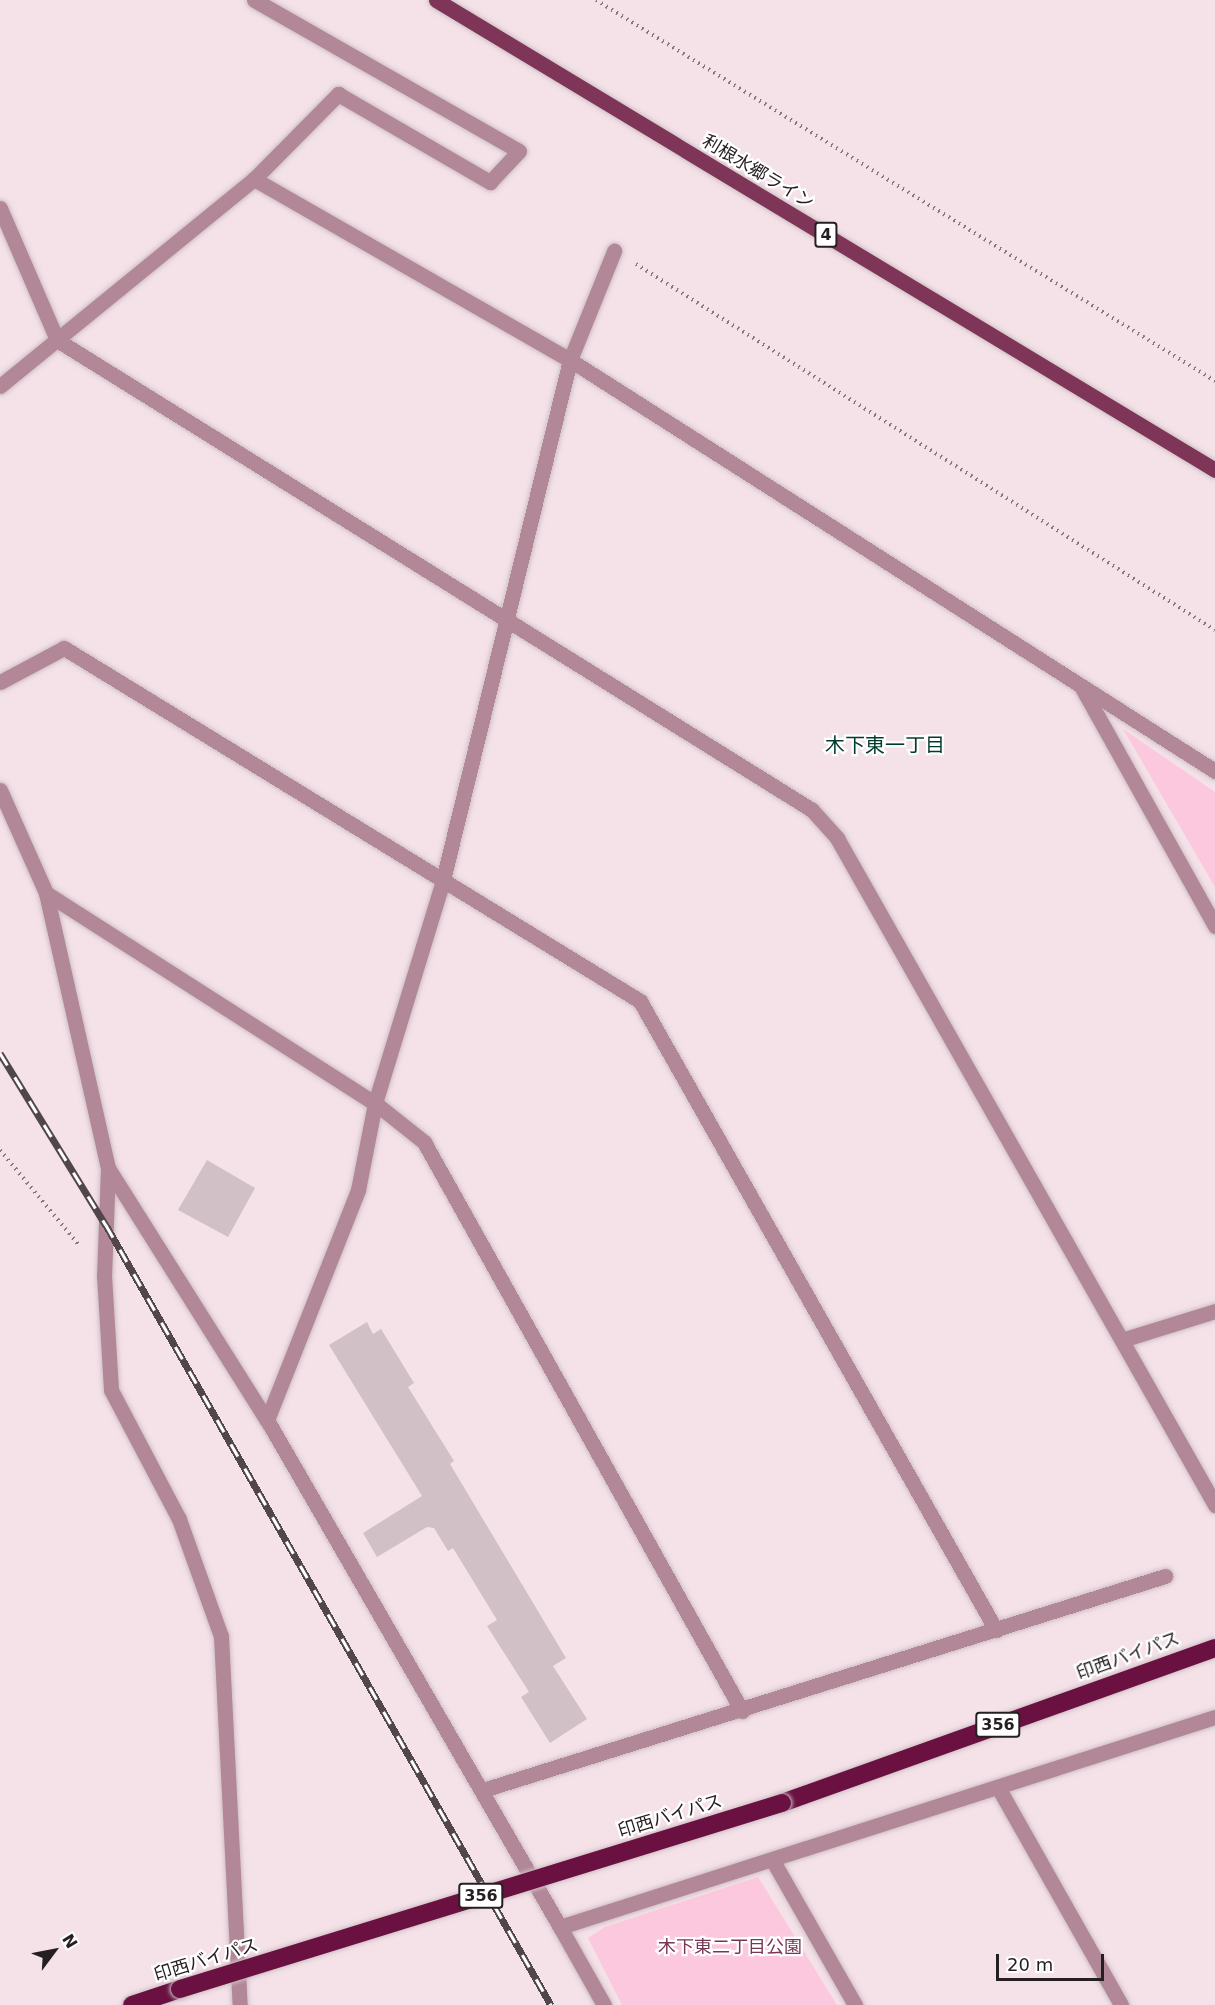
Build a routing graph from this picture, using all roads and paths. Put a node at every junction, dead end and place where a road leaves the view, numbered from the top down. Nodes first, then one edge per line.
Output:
1 (254, 0) edge
2 (436, 0) edge
3 (596, 0) edge
4 (254, 179) junction
5 (0, 208) edge
6 (614, 251) joint
7 (57, 340) junction
8 (570, 360) junction
9 (1215, 381) edge
10 (0, 386) edge
11 (1215, 470) edge
12 (502, 621) junction
13 (1215, 630) edge
14 (0, 682) edge
15 (1081, 685) junction
16 (1215, 771) edge
17 (0, 790) edge
18 (443, 880) junction
19 (46, 893) junction
20 (1215, 926) edge
21 (375, 1103) junction
22 (0, 1150) edge
23 (108, 1168) junction
24 (104, 1275) junction
25 (1215, 1311) edge
26 (1125, 1339) junction
27 (267, 1420) junction
28 (1215, 1505) edge
29 (1164, 1576) dead end
30 (996, 1630) junction
31 (1215, 1648) edge
32 (742, 1711) junction
33 (1215, 1717) edge
34 (999, 1789) junction
35 (483, 1790) junction
36 (773, 1861) junction
37 (560, 1927) junction
38 (132, 2005) edge
39 (240, 2005) edge
40 (604, 2005) edge
41 (855, 2005) edge
42 (1121, 2005) edge

1 - 4 street
2 - 11 main road, 利根水郷ライン / 4
3 - 9 path
4 - 7 street
4 - 8 street
5 - 7 street
6 - 8 street
6 - 13 path
7 - 10 street
7 - 12 street
8 - 12 street
8 - 15 street
12 - 18 street
12 - 26 street
14 - 18 street
15 - 16 street
15 - 20 street
17 - 19 street
18 - 21 street
18 - 30 street
19 - 21 street
19 - 23 street
21 - 27 street
21 - 32 street
22 - 24 path
23 - 24 street
23 - 27 street
24 - 39 street
25 - 26 street
26 - 28 street
27 - 35 street
29 - 30 street
30 - 32 street
31 - 38 highway, 印西バイパス / 356, bridge
32 - 35 street
33 - 34 street
34 - 36 street
34 - 42 street
35 - 37 street
36 - 37 street
36 - 41 street
37 - 40 street

